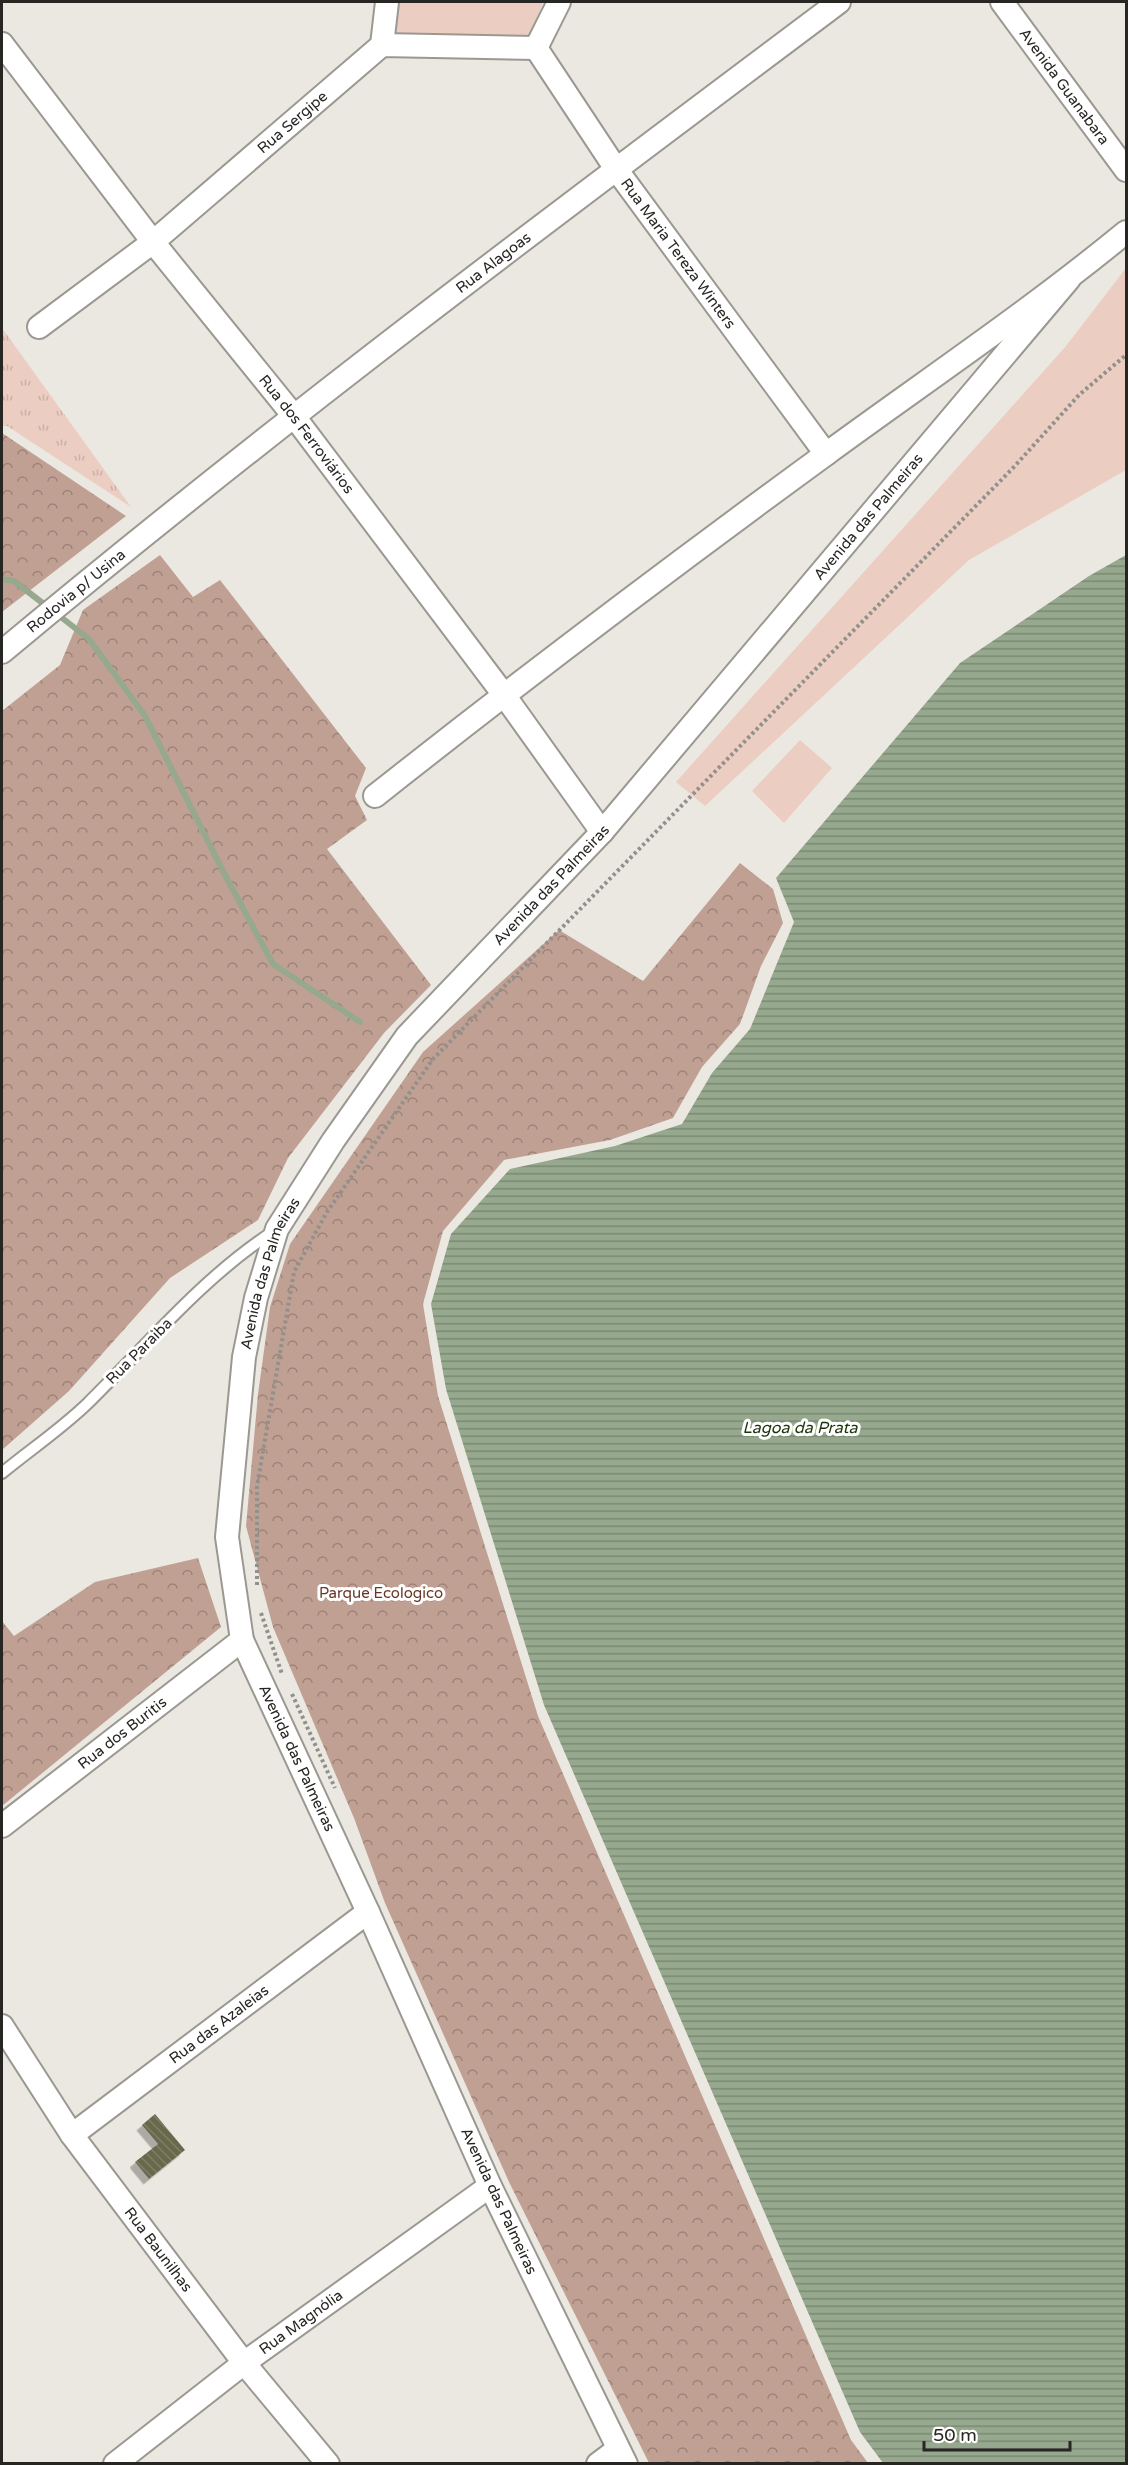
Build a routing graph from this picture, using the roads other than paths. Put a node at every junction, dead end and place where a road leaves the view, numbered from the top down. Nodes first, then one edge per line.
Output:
1 (387, 2) edge
2 (559, 2) edge
3 (839, 2) edge
4 (1002, 2) edge
5 (2, 44) edge
6 (382, 45) junction
7 (536, 48) junction
8 (615, 170) junction
9 (1126, 170) edge
10 (1126, 232) edge
11 (153, 242) junction
12 (1069, 279) junction
13 (39, 327) dead end
14 (293, 415) junction
15 (826, 454) junction
16 (151, 528) joint
17 (2, 652) edge
18 (504, 695) junction
19 (375, 796) dead end
20 (602, 832) junction
21 (277, 1229) junction
22 (2, 1473) edge
23 (242, 1640) junction
24 (2, 1826) edge
25 (368, 1912) junction
26 (2, 2026) edge
27 (72, 2135) junction
28 (490, 2186) junction
29 (244, 2363) junction
30 (622, 2456) edge
31 (115, 2463) edge
32 (328, 2463) edge
33 (598, 2463) edge

1 - 6 street
2 - 7 street
3 - 8 street, Rua Alagoas
4 - 9 street, Avenida Guanabara
5 - 11 street, Rua dos Ferroviários
6 - 7 street
6 - 11 street, Rua Sergipe
7 - 8 street, Rua Maria Tereza Winters
8 - 14 street, Rua Alagoas
8 - 15 street, Rua Maria Tereza Winters
10 - 12 street
11 - 13 street, Rua Sergipe
11 - 14 street, Rua dos Ferroviários
12 - 15 street
12 - 20 street, Avenida das Palmeiras
14 - 16 street, Rua Alagoas
14 - 18 street, Rua dos Ferroviários
15 - 18 street
16 - 17 street, Rodovia p/ Usina
18 - 19 street
18 - 20 street, Rua dos Ferroviários
20 - 21 street, Avenida das Palmeiras
21 - 22 lane, Rua Paraiba
21 - 23 street, Avenida das Palmeiras
23 - 24 street, Rua dos Buritis
23 - 25 street, Avenida das Palmeiras
25 - 27 street, Rua das Azaleias
25 - 28 street, Avenida das Palmeiras
26 - 27 street, Rua Baunilhas
27 - 29 street, Rua Baunilhas
28 - 29 street, Rua Magnólia
28 - 30 street, Avenida das Palmeiras
29 - 31 street, Rua Magnólia
29 - 32 street, Rua Baunilhas
30 - 33 street

